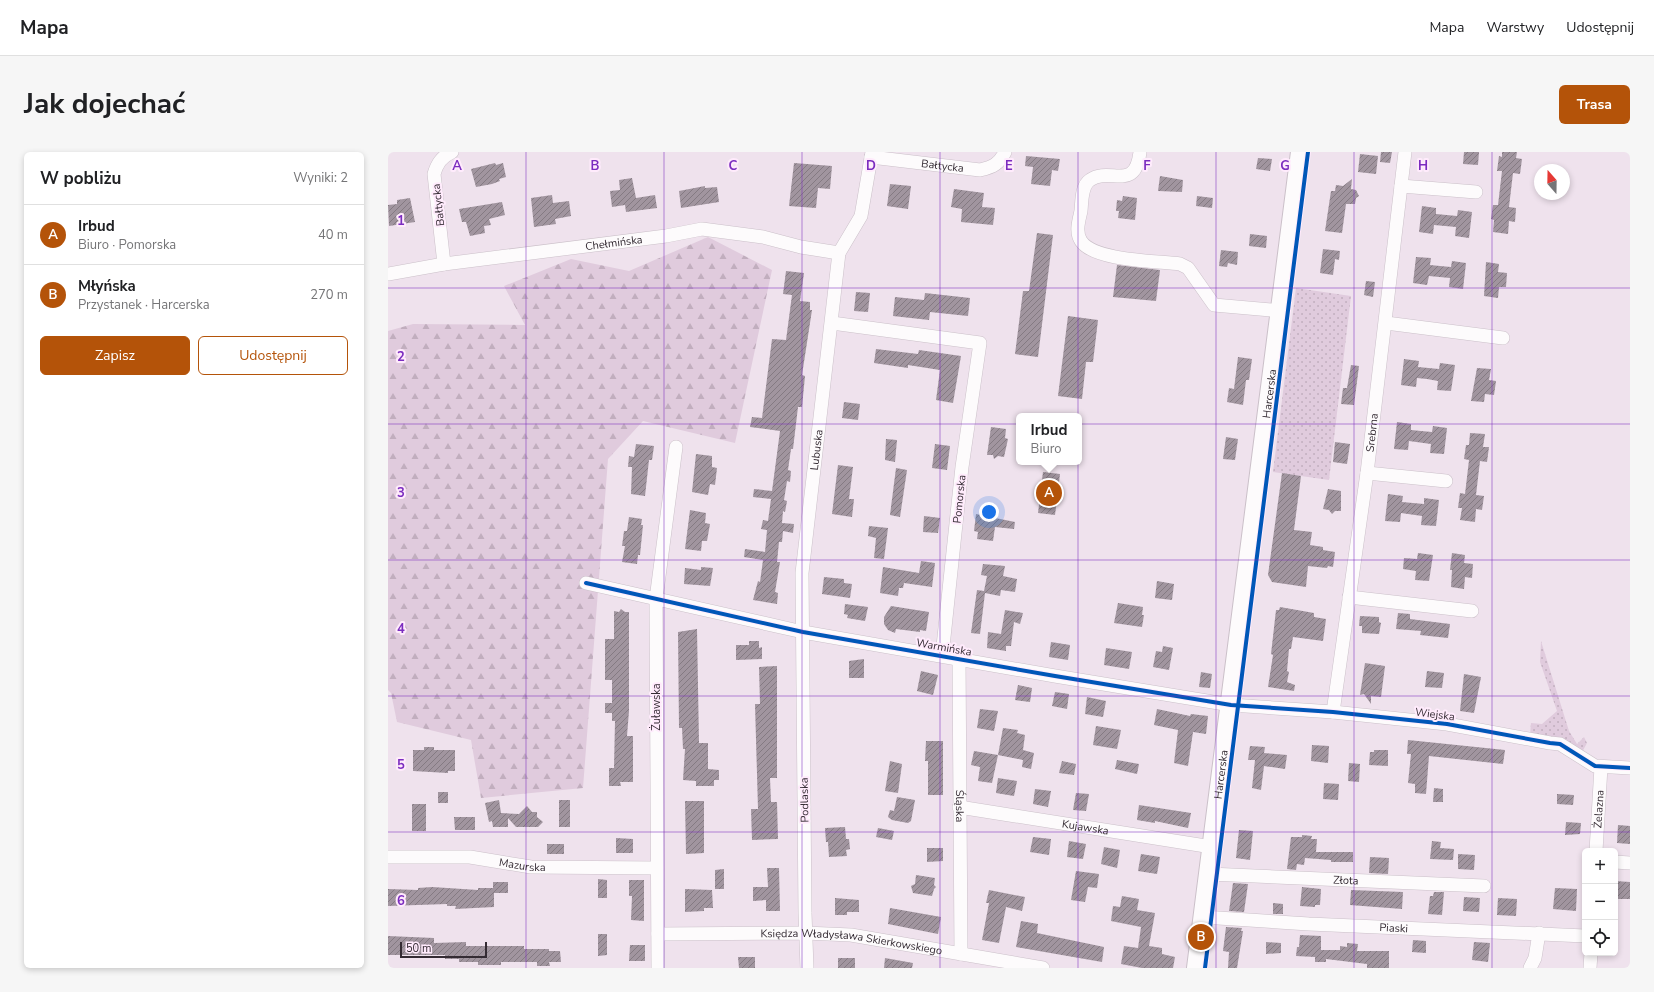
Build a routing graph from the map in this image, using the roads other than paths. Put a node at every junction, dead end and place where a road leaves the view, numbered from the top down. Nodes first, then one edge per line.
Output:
1 (452, 152) edge
2 (1005, 152) edge
3 (1140, 152) edge
4 (1300, 152) edge
5 (1405, 152) edge
6 (871, 155) edge
7 (1401, 186) junction
8 (1476, 192) dead end
9 (839, 253) junction
10 (444, 264) junction
11 (388, 274) edge
12 (1280, 313) junction
13 (832, 323) junction
14 (1386, 323) junction
15 (1503, 338) dead end
16 (676, 447) dead end
17 (1368, 473) junction
18 (1446, 481) dead end
19 (586, 583) dead end
20 (1349, 597) junction
21 (656, 599) junction
22 (1472, 611) dead end
23 (802, 632) junction
24 (942, 656) junction
25 (959, 658) junction
26 (1231, 705) junction
27 (1333, 712) junction
28 (1601, 767) junction
29 (1630, 768) edge
30 (959, 807) junction
31 (1212, 847) junction
32 (1596, 848) edge
33 (388, 857) edge
34 (1618, 862) edge
35 (1630, 863) edge
36 (657, 868) junction
37 (1209, 874) junction
38 (1484, 886) dead end
39 (1203, 917) junction
40 (805, 932) junction
41 (1539, 933) junction
42 (658, 934) junction
43 (1582, 936) edge
44 (961, 954) junction
45 (1591, 956) edge
46 (1036, 967) edge
47 (658, 968) edge
48 (807, 968) edge
49 (1196, 968) edge
50 (1530, 968) edge
51 (1590, 968) edge

1 - 10 street, Bałtycka
2 - 6 street, Bałtycka
3 - 12 street
4 - 12 street, Harcerska
5 - 7 street, Srebrna
6 - 9 street, Bałtycka
7 - 8 street
7 - 14 street, Srebrna
9 - 10 street, Chełmińska
9 - 13 street, Lubuska
10 - 11 street, Chełmińska
12 - 26 street, Harcerska
13 - 23 street, Lubuska
13 - 24 street, Pomorska
14 - 15 street
14 - 17 street, Srebrna
16 - 21 street, Żuławska
17 - 18 street
17 - 20 street, Srebrna
19 - 21 street, Warmińska
20 - 22 street
20 - 27 street, Srebrna
21 - 23 street, Warmińska
21 - 36 street, Żuławska
23 - 24 street, Warmińska
23 - 40 street, Podlaska
24 - 25 street, Warmińska
25 - 26 street, Warmińska
25 - 30 street, Śląska
26 - 27 street, Wiejska
26 - 31 street, Harcerska
27 - 28 street, Wiejska
28 - 29 street, Wiejska
28 - 32 street, Żelazna
30 - 31 street, Kujawska
30 - 44 street, Śląska
31 - 37 street, Harcerska
33 - 36 street, Mazurska
34 - 35 street
36 - 42 street, Żuławska
37 - 38 street, Złota
37 - 39 street, Harcerska
39 - 41 street, Piaski
39 - 49 street, Harcerska
40 - 42 street, Księdza Władysława Skierkowskiego
40 - 44 street, Księdza Władysława Skierkowskiego
40 - 48 street, Podlaska
41 - 43 street, Piaski
41 - 50 street
42 - 47 street, Żuławska
44 - 46 street, Księdza Władysława Skierkowskiego
45 - 51 street

